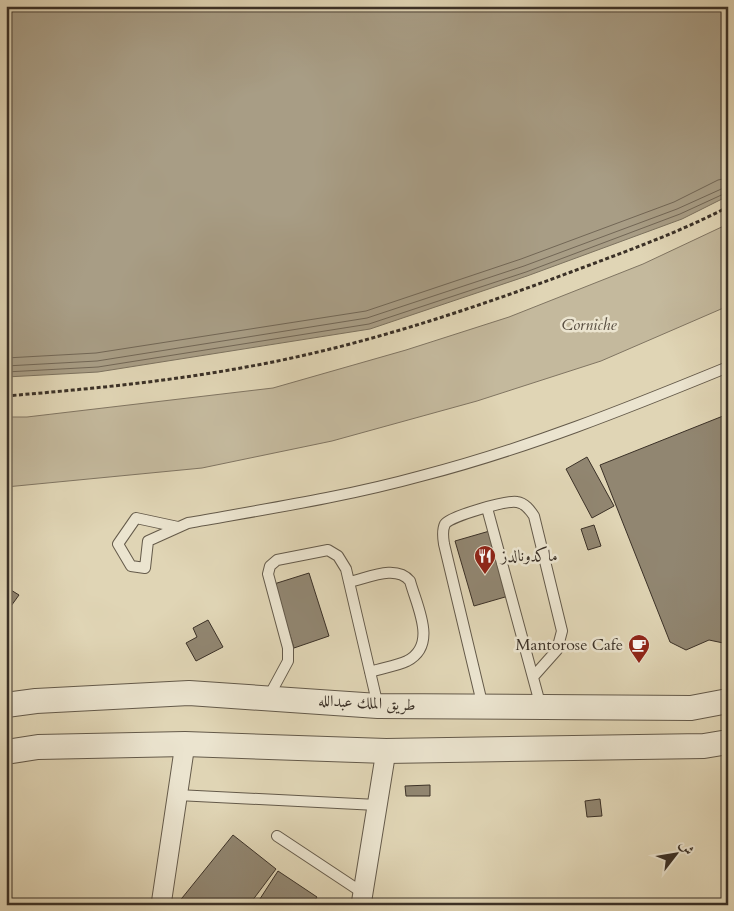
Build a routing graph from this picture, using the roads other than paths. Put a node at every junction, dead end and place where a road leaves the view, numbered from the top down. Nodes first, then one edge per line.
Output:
1 (728, 368) edge
2 (487, 508) junction
3 (178, 527) junction
4 (349, 582) junction
5 (370, 672) junction
6 (533, 677) junction
7 (268, 698) junction
8 (728, 701) edge
9 (6, 705) edge
10 (378, 706) junction
11 (483, 706) junction
12 (541, 707) junction
13 (728, 742) edge
14 (185, 744) junction
15 (386, 751) junction
16 (6, 752) edge
17 (177, 795) junction
18 (377, 805) junction
19 (277, 836) dead end
20 (362, 899) edge
21 (161, 905) edge

1 - 3 lane
2 - 6 lane
2 - 6 lane
2 - 11 lane
3 - 3 lane
4 - 5 lane
4 - 5 lane
4 - 7 lane
5 - 10 lane
6 - 12 lane
7 - 9 street, طريق الملك عبدالله
7 - 10 street, طريق الملك عبدالله
8 - 12 street, طريق الملك عبدالله
10 - 11 street, طريق الملك عبدالله
11 - 12 street, طريق الملك عبدالله
13 - 15 street
14 - 15 street
14 - 16 street
14 - 17 street
15 - 18 street
17 - 18 lane
17 - 21 street
18 - 20 street
19 - 20 lane

